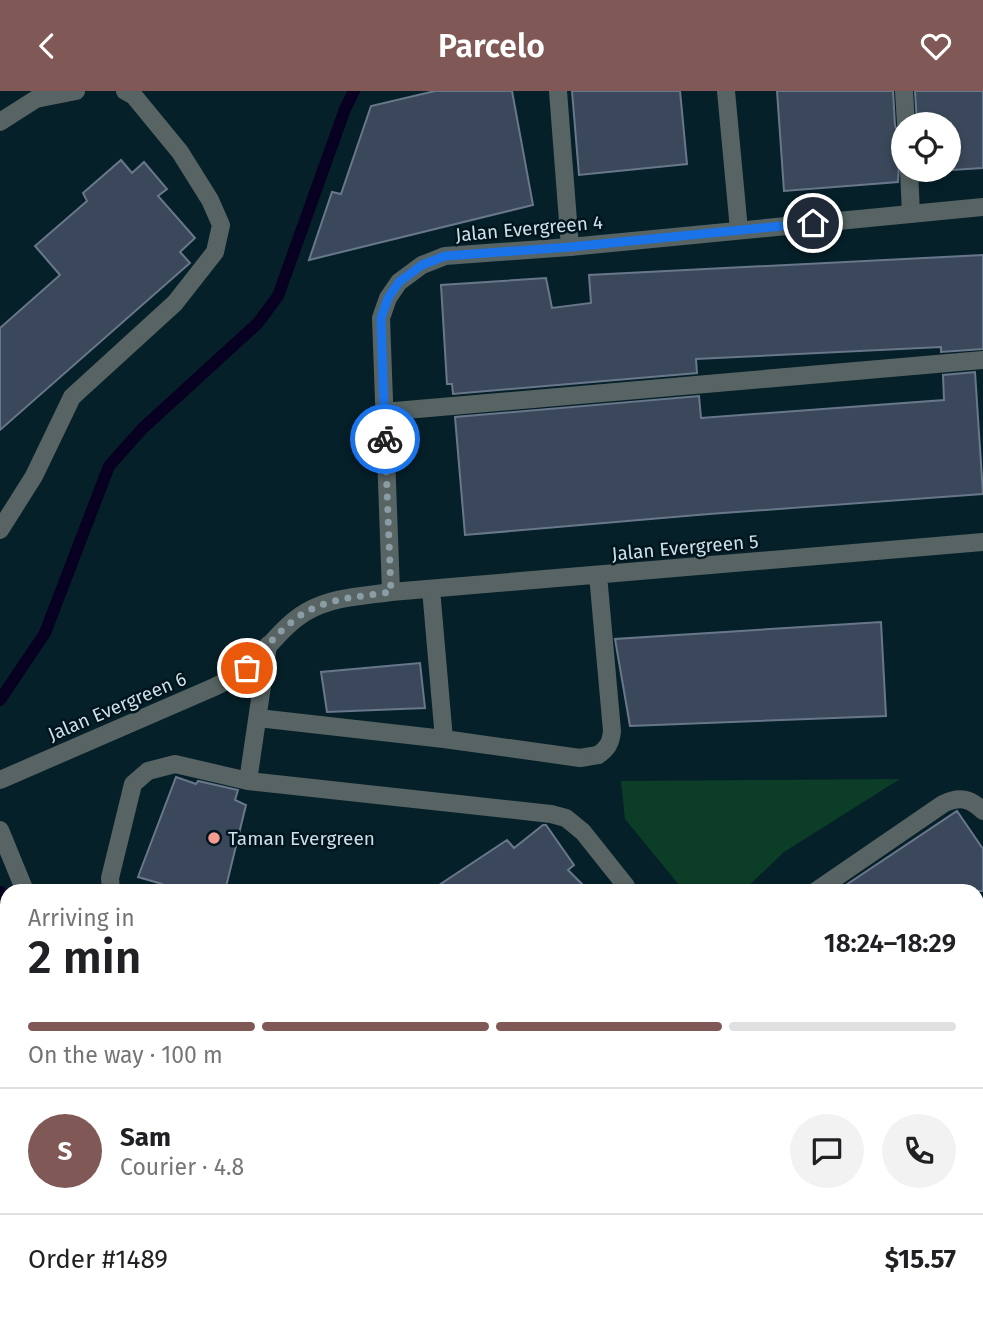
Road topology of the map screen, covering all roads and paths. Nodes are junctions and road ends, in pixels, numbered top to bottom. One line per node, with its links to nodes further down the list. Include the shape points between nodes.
1 (76, 91): 7 (street, via 36,100)
2 (125, 91): 15 (street, via 180,152 211,200 221,225 215,252 175,303 72,397 34,477)
3 (558, 91): 12 (street)
4 (726, 91): 11 (street)
5 (904, 91): 6 (street)
6 (905, 112)
7 (0, 122)
8 (910, 182): 10 (street)
9 (983, 207): 10 (street, Jalan Evergreen 4)
10 (911, 214): 11 (street, Jalan Evergreen 4)
11 (739, 230): 12 (street, Jalan Evergreen 4)
12 (570, 247): 14 (street, Jalan Evergreen 4, via 445,256 399,282 381,318)
13 (983, 361): 14 (street)
14 (383, 412): 19 (street, Jalan Evergreen 4)
15 (0, 530)
16 (983, 542): 17 (street, Jalan Evergreen 5)
17 (598, 575): 18 (street, Jalan Evergreen 5); 22 (street, via 612,731 606,750 580,758)
18 (431, 589): 19 (street, Jalan Evergreen 5); 22 (street)
19 (391, 592): 20 (street, Jalan Evergreen 6, via 336,600 309,610)
20 (268, 645): 21 (street); 23 (street, Jalan Evergreen 6, via 247,668 212,688)
21 (258, 718): 22 (street); 24 (street)
22 (444, 739)
23 (0, 780)
24 (248, 781): 28 (street, via 175,764 148,771 132,784); 29 (street, via 566,818)
25 (983, 811): 30 (street, via 975,803 953,799)
26 (0, 829): 27 (street)
27 (22, 884)
28 (110, 884)
29 (624, 884)
30 (826, 884)

